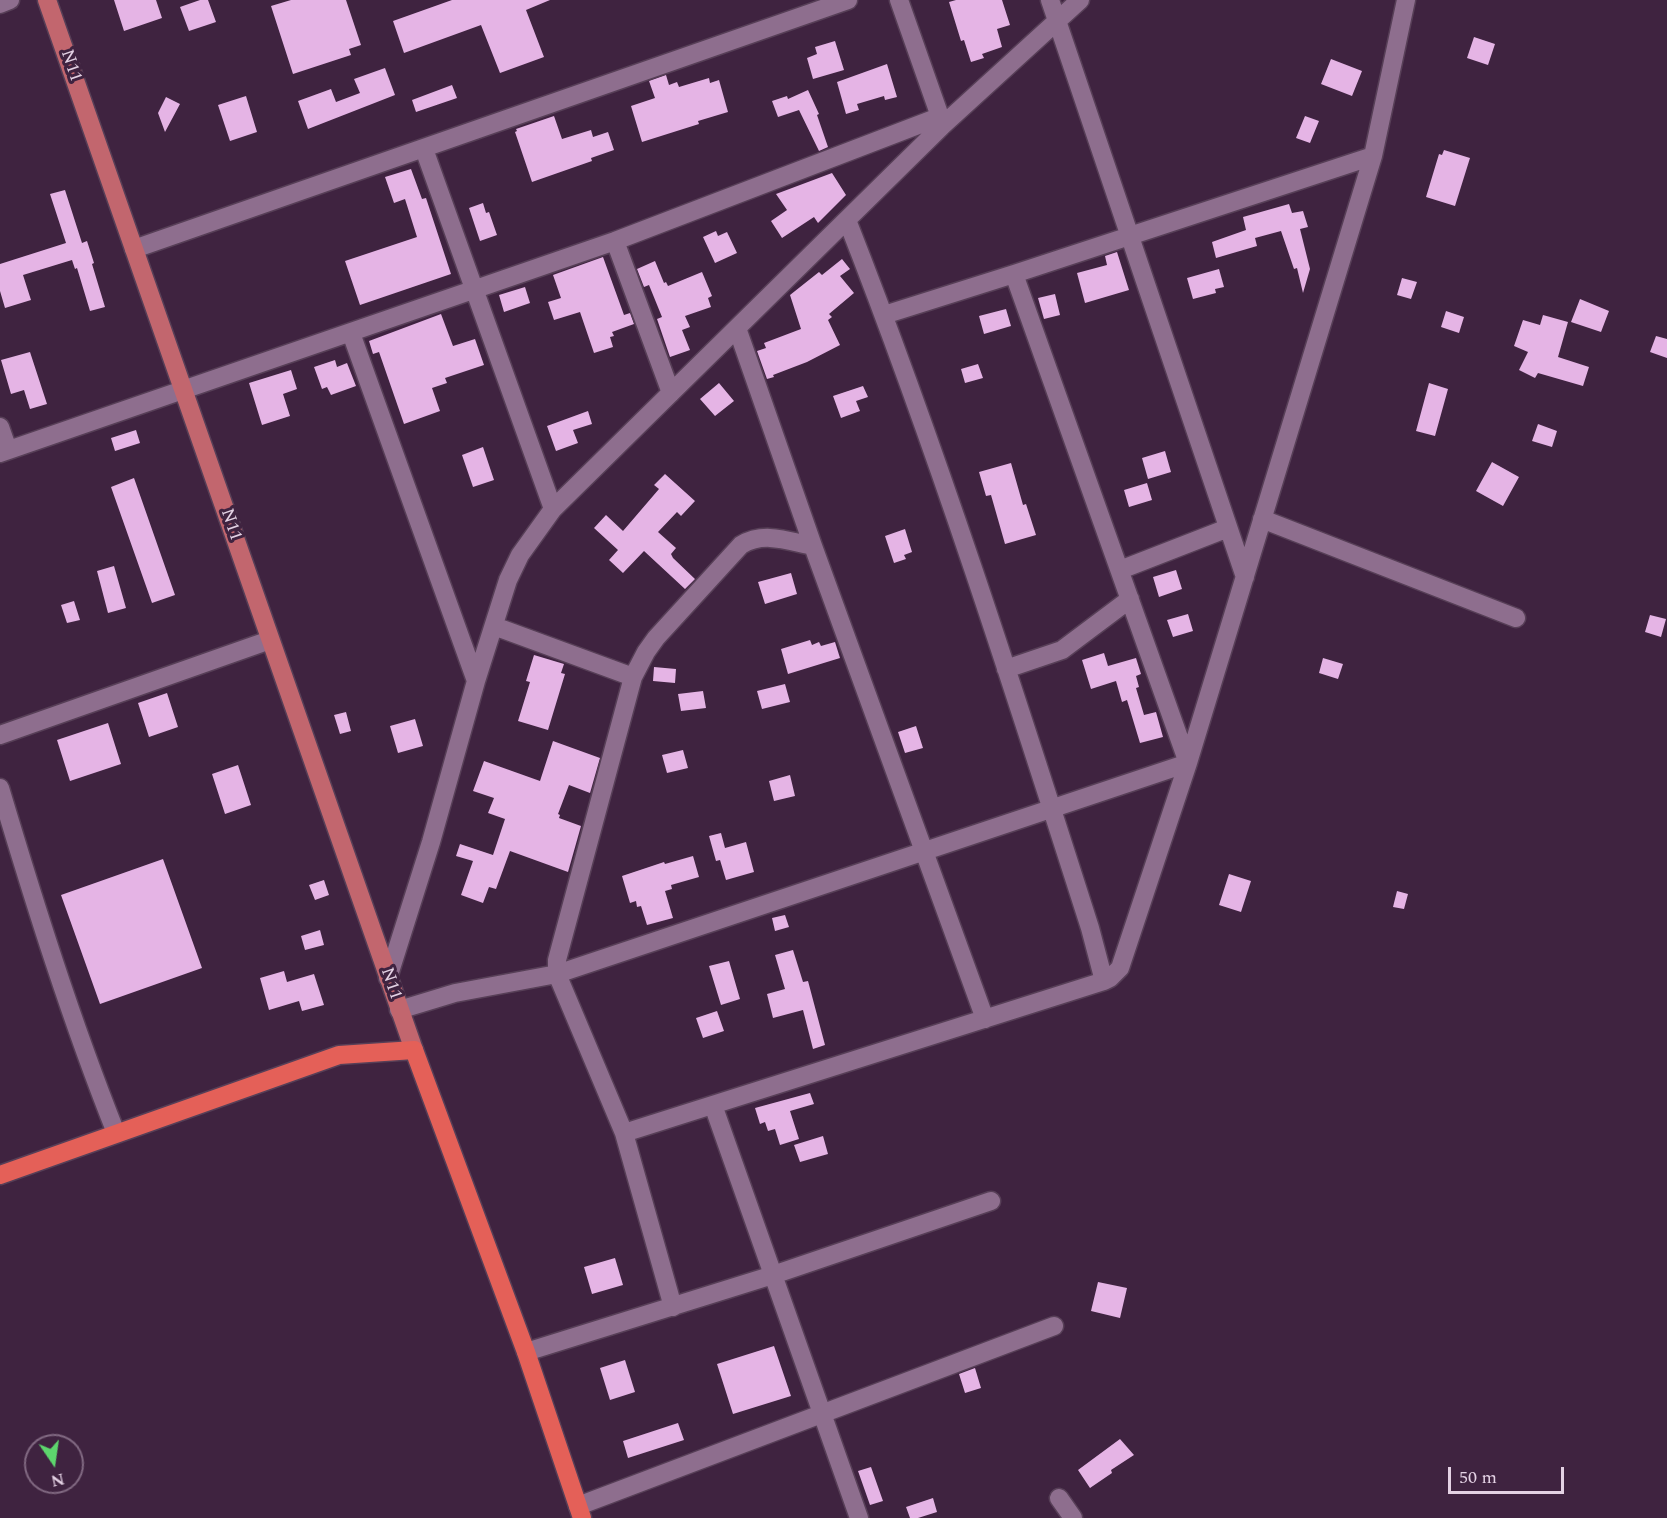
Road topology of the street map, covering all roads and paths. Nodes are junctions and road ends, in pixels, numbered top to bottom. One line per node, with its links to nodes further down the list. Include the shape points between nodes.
1 (10, 0): 8 (street)
2 (47, 0): 16 (main road, N11)
3 (848, 0): 11 (street)
4 (899, 0): 10 (street)
5 (1050, 0): 9 (street)
6 (1080, 0): 9 (street)
7 (1406, 0): 12 (street)
8 (0, 4)
9 (1058, 22): 10 (street); 14 (street)
10 (941, 121): 13 (street); 15 (street)
11 (423, 149): 16 (street); 18 (street)
12 (1373, 156): 14 (street); 27 (street)
13 (847, 220): 19 (street); 20 (street)
14 (1130, 236): 17 (street); 28 (street)
15 (615, 241): 18 (street); 23 (street)
16 (134, 249): 22 (main road, N11)
17 (1014, 274): 19 (street); 30 (street)
18 (475, 291): 21 (street); 26 (street)
19 (884, 315): 36 (street)
20 (737, 328): 23 (street); 29 (street)
21 (351, 333): 22 (street); 38 (street)
22 (184, 389): 25 (street); 35 (main road, N11)
23 (671, 393): 26 (street)
24 (0, 427): 25 (street)
25 (4, 451)
26 (553, 509): 34 (street, via 520,555)
27 (1262, 519): 31 (street); 33 (street)
28 (1228, 528): 30 (street); 31 (street)
29 (813, 546): 37 (street, via 764,537 741,545 656,638); 43 (street)
30 (1120, 570): 32 (street)
31 (1245, 577): 40 (street)
32 (1130, 599): 36 (street, via 1062,650); 40 (street)
33 (1516, 618)
34 (494, 626): 37 (street); 38 (street)
35 (270, 640): 39 (street); 45 (main road, N11)
36 (1006, 669): 42 (street)
37 (633, 676): 44 (street, via 564,927)
38 (476, 681): 45 (street)
39 (0, 735)
40 (1188, 763): 42 (street); 46 (street, via 1120,968)
41 (0, 788): 51 (street, via 44,937)
42 (1052, 809): 43 (street); 46 (street)
43 (925, 852): 44 (street); 48 (street)
44 (556, 974): 47 (street, via 455,993); 52 (street)
45 (388, 978): 47 (main road, N11)
46 (1104, 981): 48 (street)
47 (399, 1010): 49 (main road, N11)
48 (985, 1019): 50 (street)
49 (414, 1050): 51 (highway, via 339,1055); 58 (highway)
50 (713, 1105): 52 (street); 55 (street)
51 (116, 1133): 53 (highway)
52 (624, 1133): 56 (street)
53 (0, 1175)
54 (991, 1201): 55 (street)
55 (772, 1275): 56 (street); 59 (street)
56 (674, 1307): 58 (street)
57 (1054, 1326): 59 (street)
58 (526, 1353): 61 (highway)
59 (822, 1414): 61 (street); 62 (street)
60 (1059, 1498): 63 (street)
61 (580, 1512)
62 (859, 1518)
63 (1073, 1518)

